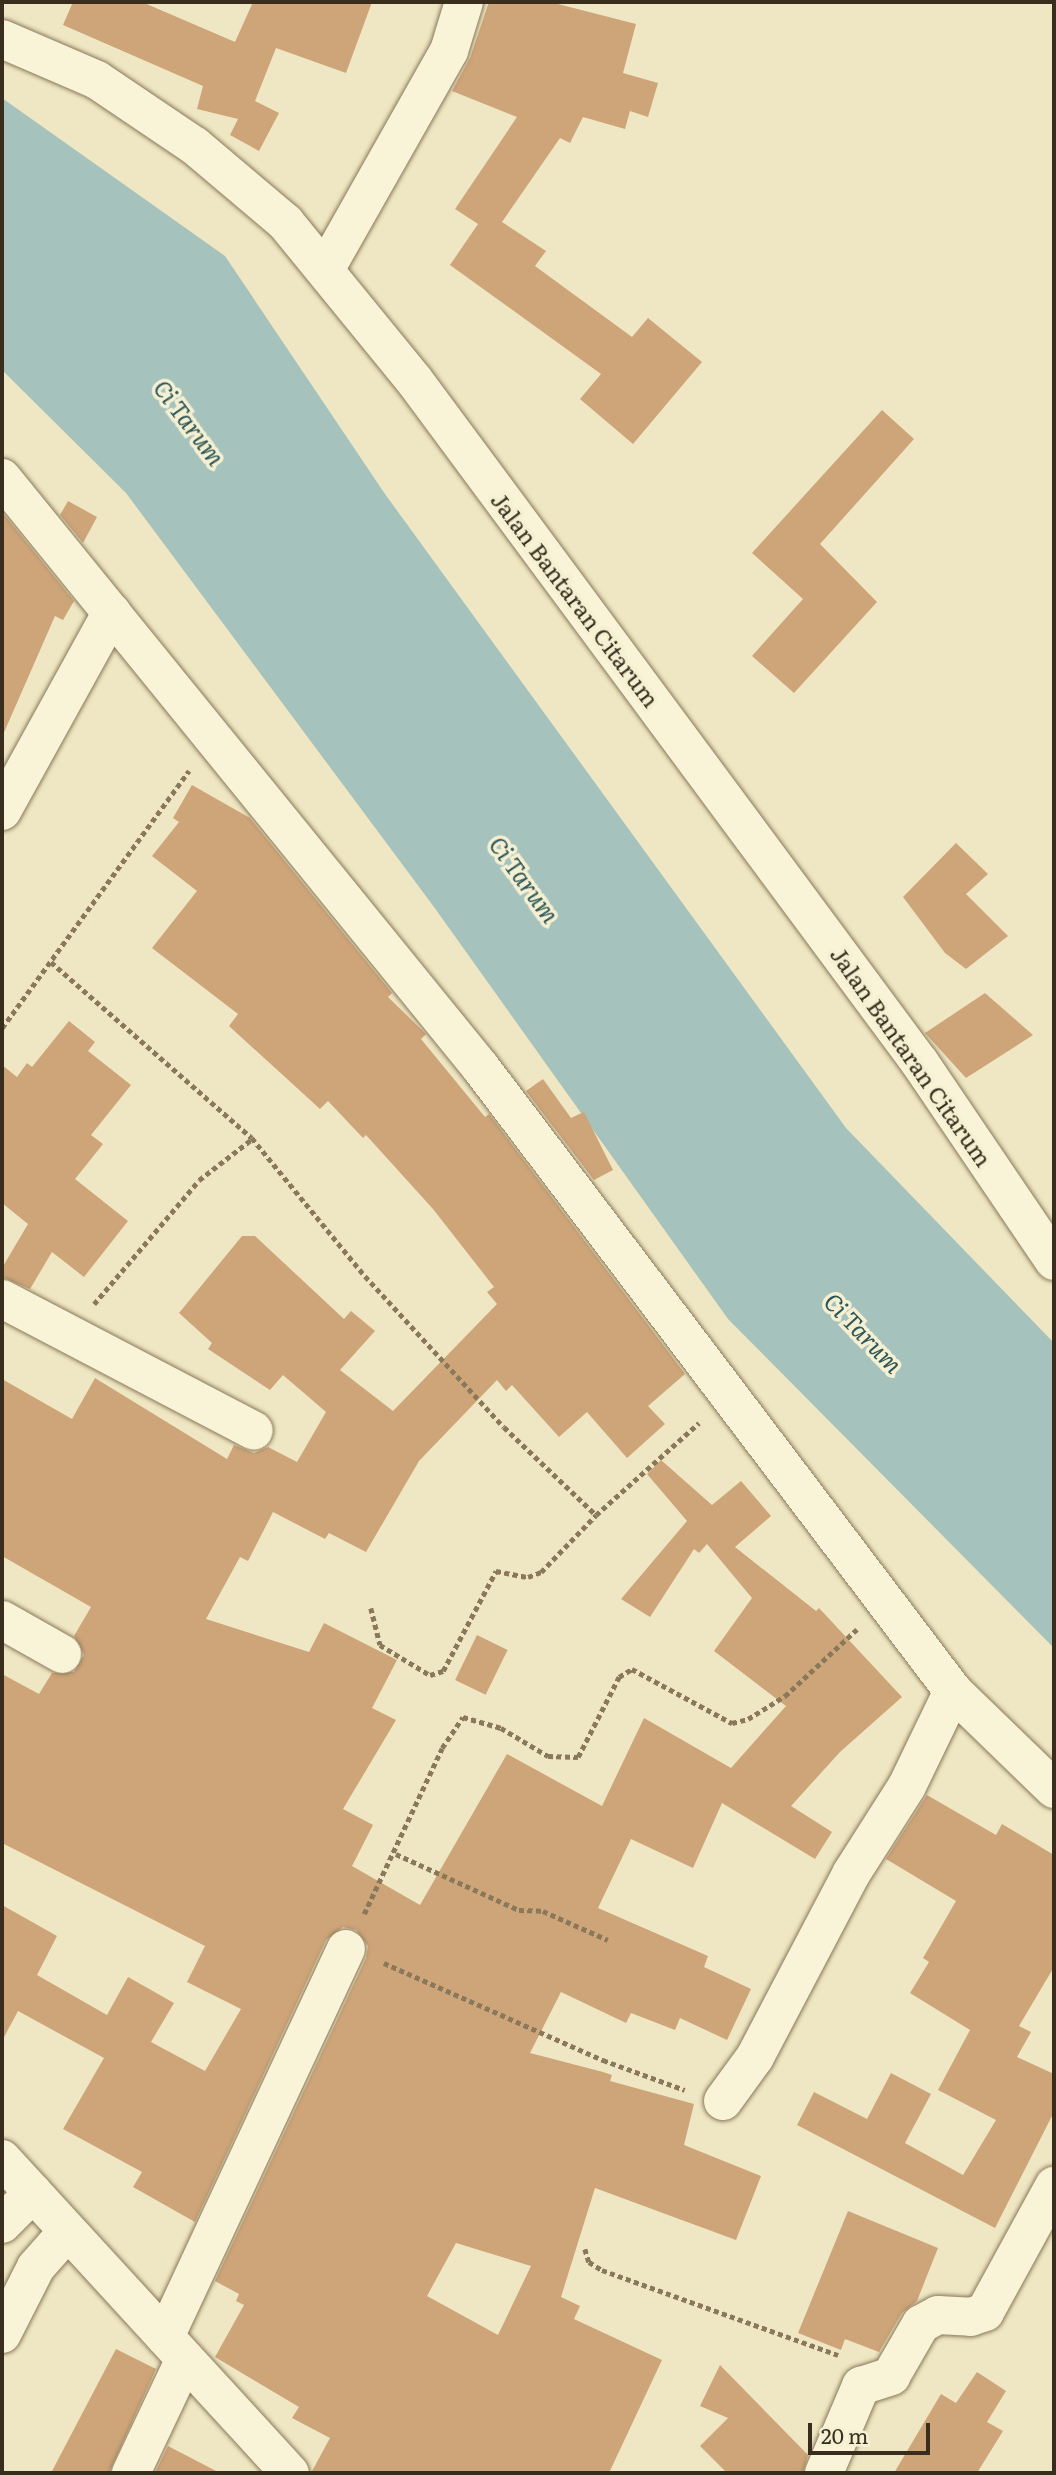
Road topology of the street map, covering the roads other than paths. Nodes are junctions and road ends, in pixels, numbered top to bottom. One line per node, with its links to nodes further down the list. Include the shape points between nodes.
1 (464, 2): 3 (street, via 449,51)
2 (2, 39): 3 (street, Jalan Bantaran Citarum, via 97,80 195,146 285,222)
3 (325, 271): 7 (street, Jalan Bantaran Citarum, via 414,380 920,1063)
4 (2, 478): 5 (street)
5 (113, 612): 6 (street); 12 (street, via 481,1068)
6 (2, 811)
7 (1054, 1261)
8 (2, 1299): 9 (street)
9 (254, 1431)
10 (2, 1620): 11 (street)
11 (62, 1654)
12 (953, 1691): 13 (street); 15 (street, via 907,1786 851,1874 755,2057)
13 (1054, 1790)
14 (346, 1949): 22 (street)
15 (723, 2101)
16 (2, 2159): 18 (street)
17 (1054, 2186): 25 (street, via 985,2312 971,2318 938,2315 921,2323 891,2376 861,2386)
18 (33, 2193): 19 (street); 20 (street)
19 (2, 2224)
20 (67, 2232): 21 (street, via 36,2267); 22 (street)
21 (2, 2334)
22 (175, 2348): 23 (street); 24 (street)
23 (131, 2473)
24 (290, 2473)
25 (824, 2473)

